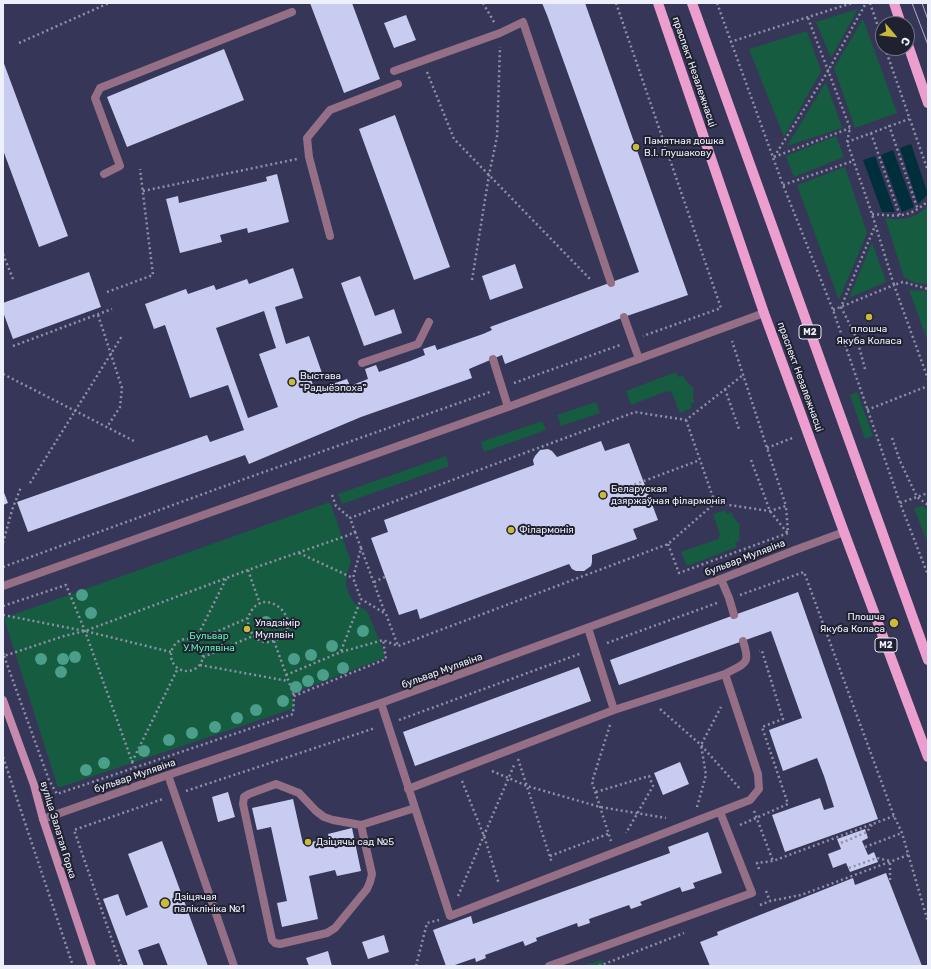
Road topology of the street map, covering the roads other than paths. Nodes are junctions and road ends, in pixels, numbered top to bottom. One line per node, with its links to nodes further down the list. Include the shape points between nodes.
1 (658, 3): 13 (main road, праспект Незалежнасці / М2)
2 (692, 3): 26 (main road, праспект Незалежнасці / М2)
3 (894, 3): 5 (main road)
4 (292, 12): 10 (street, via 100,88 95,98 120,166)
5 (898, 16)
6 (912, 56): 9 (main road)
7 (394, 71): 12 (street, via 500,33 523,22)
8 (398, 84): 11 (street, via 330,110 307,138 309,157)
9 (928, 103)
10 (104, 174)
11 (330, 236)
12 (611, 283)
13 (764, 313): 17 (street); 20 (main road, праспект Незалежнасці / М2)
14 (624, 317): 17 (street)
15 (429, 322): 18 (street, via 418,344)
16 (493, 358): 19 (street)
17 (639, 359): 19 (street)
18 (362, 363)
19 (508, 407): 22 (street)
20 (844, 532): 21 (street, бульвар Мулявіна); 31 (main road, праспект Незалежнасці / М2)
21 (721, 579): 23 (street, via 730,598); 24 (street, бульвар Мулявіна)
22 (3, 586)
23 (734, 615)
24 (588, 628): 29 (street, бульвар Мулявіна); 30 (street)
25 (743, 641): 27 (street, via 747,659 744,664)
26 (928, 660)
27 (725, 674): 30 (street); 35 (street, via 758,774 759,789 750,800)
28 (3, 700): 36 (street, вуліца Залатая Горка, via 34,785)
29 (381, 703): 32 (street, бульвар Мулявіна); 33 (street)
30 (614, 710): 33 (street)
31 (928, 757)
32 (168, 775): 36 (street, бульвар Мулявіна); 39 (street)
33 (408, 789): 34 (street)
34 (415, 808): 35 (street, via 450,916); 37 (street)
35 (720, 812): 40 (street, via 752,893)
36 (43, 819): 38 (street, вуліца Залатая Горка)
37 (361, 825): 37 (street, via 324,817 299,793 276,784 244,797 243,804 272,940 275,943 327,933 335,928 367,889 372,874)
38 (92, 966)
39 (234, 966)
40 (549, 966)

